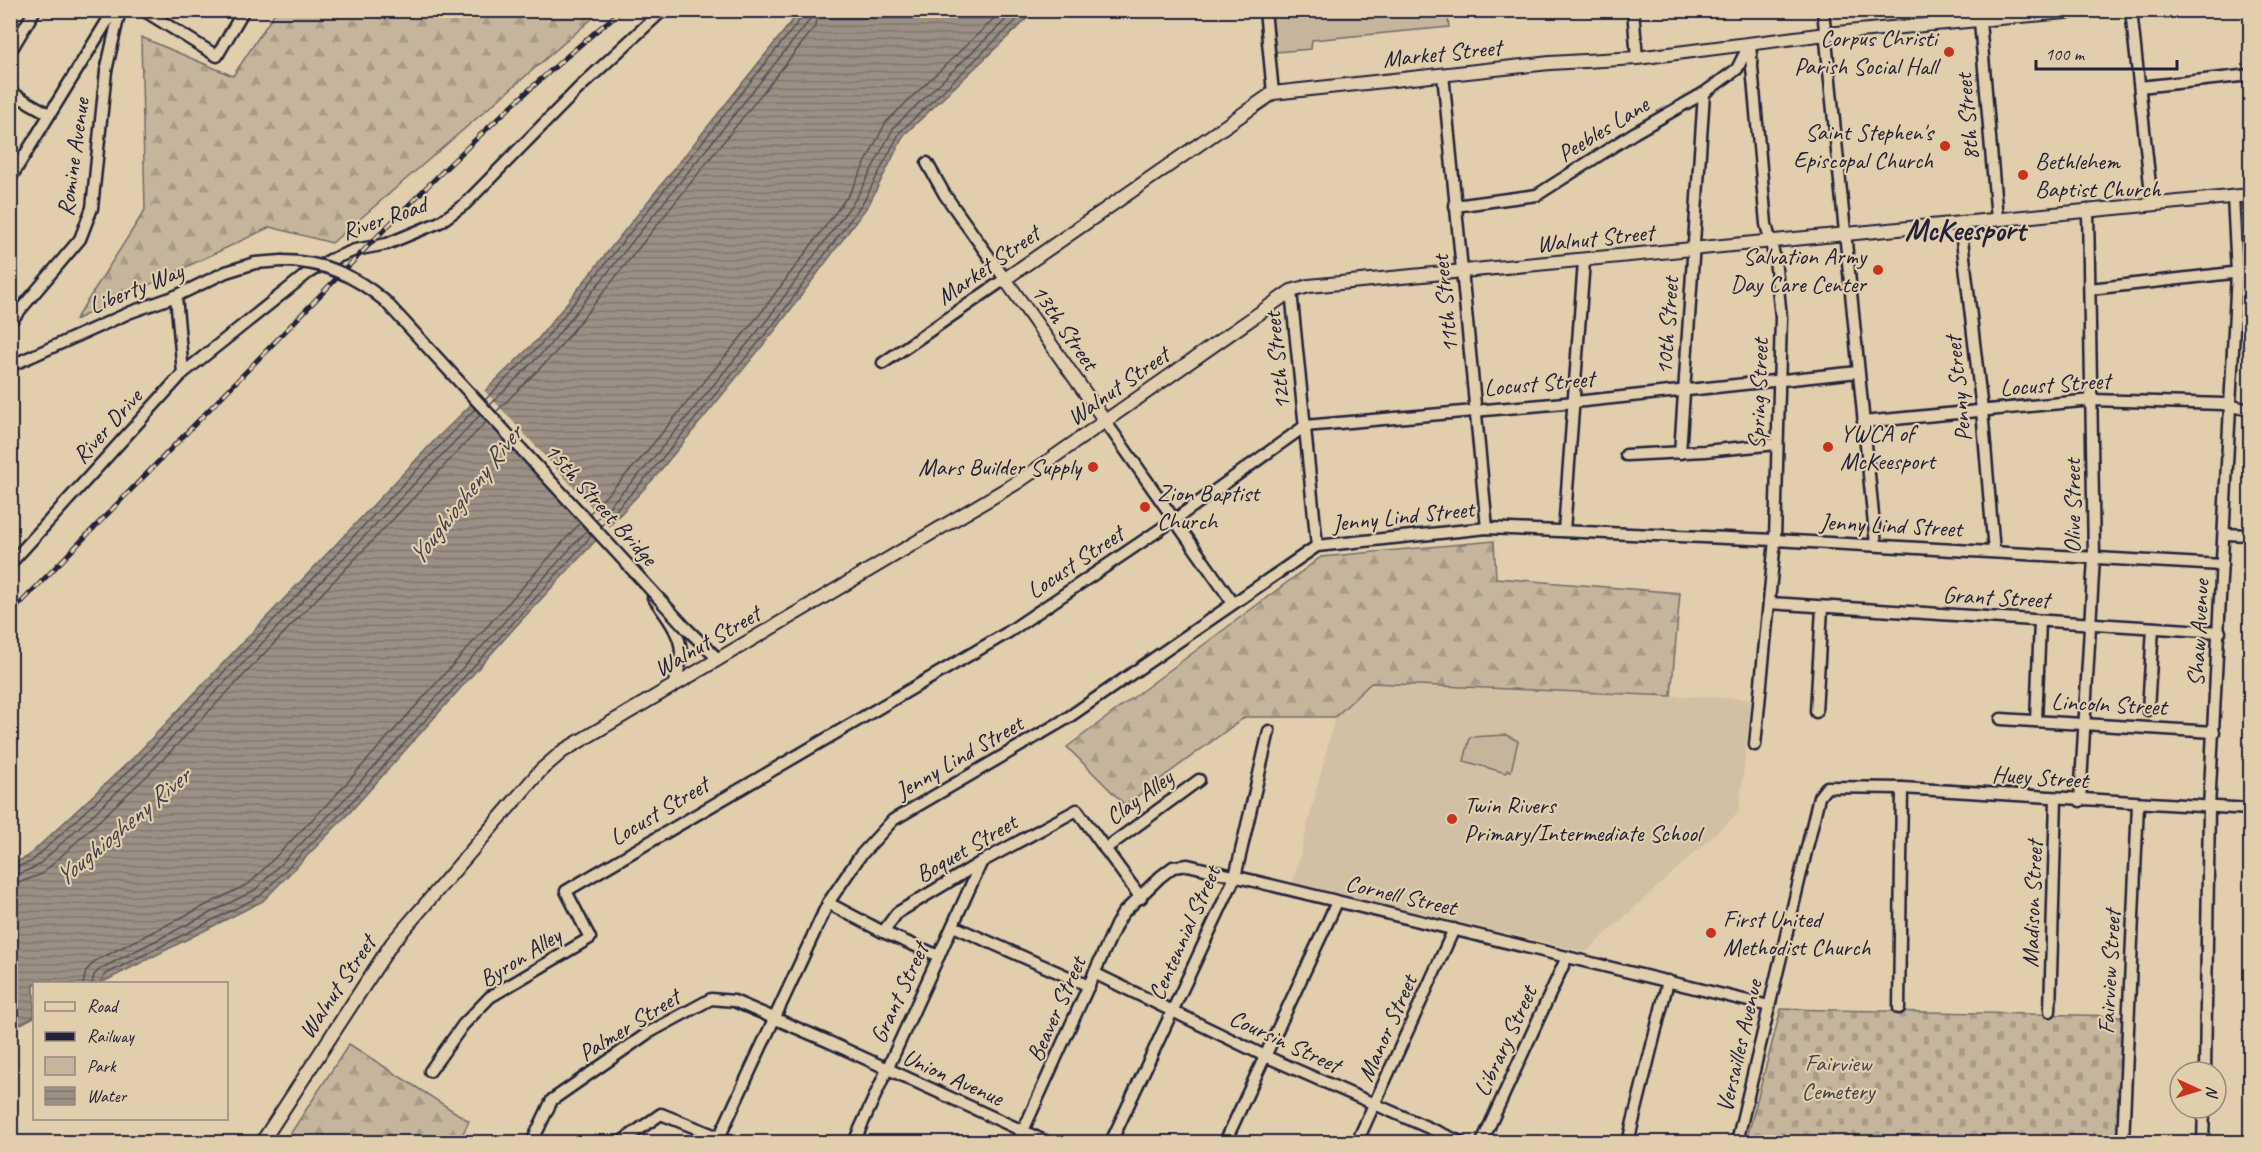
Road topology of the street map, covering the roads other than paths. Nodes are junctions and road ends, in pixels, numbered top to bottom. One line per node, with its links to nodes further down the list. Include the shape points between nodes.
1 (35, 10): 15 (street)
2 (114, 10): 23 (street, Romine Avenue)
3 (120, 10): 45 (street, Romine Avenue, via 106,71 87,224 80,240)
4 (143, 10): 5 (street, via 217,56)
5 (244, 10)
6 (663, 10): 49 (street, River Road, via 579,88 465,204 440,222 387,244 355,250 316,268)
7 (1265, 10): 21 (street)
8 (1633, 10): 16 (street)
9 (1823, 10): 13 (street)
10 (2087, 10): 12 (main road, Market Street)
11 (2131, 10): 19 (street)
12 (1979, 16): 13 (main road, Market Street); 31 (street, 8th Street)
13 (1827, 34): 14 (main road, Market Street); 33 (street)
14 (1749, 45): 16 (main road, Market Street); 22 (street, Peebles Lane, via 1737,69); 34 (street, Spring Street)
15 (10, 52)
16 (1637, 58): 17 (main road, Market Street)
17 (1443, 74): 21 (main road, Market Street); 29 (street, 11th Street)
18 (2250, 75): 19 (street)
19 (2140, 87): 28 (street)
20 (10, 92): 23 (street)
21 (1273, 93): 41 (main road, Market Street)
22 (1704, 93): 29 (street, Peebles Lane, via 1537,195); 35 (street, 10th Street)
23 (49, 114): 25 (street, Romine Avenue)
24 (927, 163): 41 (street, 13th Street)
25 (10, 179)
26 (2250, 195): 27 (main road, Walnut Street)
27 (2233, 196): 28 (main road, Walnut Street); 40 (street, Shaw Avenue)
28 (2152, 203): 30 (main road, Walnut Street)
29 (1455, 206): 38 (street, 11th Street)
30 (2088, 210): 31 (main road, Walnut Street); 42 (street, Olive Street)
31 (1997, 219): 32 (main road, Walnut Street)
32 (1960, 223): 33 (main road, Walnut Street); 56 (street, Penny Street)
33 (1845, 234): 34 (main road, Walnut Street); 48 (street)
34 (1771, 242): 35 (main road, Walnut Street); 50 (street, Spring Street, via 1781,317)
35 (1694, 249): 37 (main road, Walnut Street); 51 (street, 10th Street)
36 (282, 261): 44 (street, Liberty Way, via 255,263 226,272); 82 (street, 15th Street Bridge, bridge, via 322,265 347,274 386,301 640,577)
37 (1584, 261): 38 (main road, Walnut Street); 53 (street)
38 (1463, 272): 43 (main road, Walnut Street); 55 (street, 11th Street)
39 (2250, 272): 40 (street)
40 (2238, 273): 42 (street); 54 (street, Shaw Avenue)
41 (1005, 279): 47 (street, Market Street); 58 (main road, 13th Street)
42 (2090, 289): 52 (street, Olive Street)
43 (1291, 291): 58 (main road, Walnut Street); 60 (street, 12th Street)
44 (176, 296): 46 (street, Liberty Way); 49 (street)
45 (10, 322)
46 (14, 363)
47 (883, 363)
48 (1858, 372): 50 (street, Locust Street); 59 (street)
49 (183, 373): 74 (street, River Drive)
50 (1779, 380): 51 (street, Locust Street); 61 (street, Spring Street)
51 (1684, 389): 53 (street, Locust Street); 62 (street, 10th Street)
52 (2092, 400): 54 (street, Locust Street); 56 (street, Locust Street); 73 (street, Olive Street)
53 (1575, 402): 55 (street, Locust Street); 66 (street)
54 (2231, 406): 57 (street, Locust Street); 67 (street, Shaw Avenue)
55 (1476, 410): 60 (street, Locust Street); 65 (street, 11th Street)
56 (1982, 410): 59 (street, Locust Street); 72 (street, Penny Street)
57 (2250, 410)
58 (1105, 421): 64 (street, 13th Street); 84 (main road, Walnut Street, via 952,523)
59 (1863, 422): 70 (street)
60 (1305, 426): 64 (street, Locust Street); 71 (street, 12th Street)
61 (1777, 444): 62 (street); 69 (street, Spring Street)
62 (1680, 453): 63 (street)
63 (1626, 454)
64 (1174, 520): 76 (street, 13th Street); 111 (street, Locust Street, via 1007,633 566,891)
65 (1487, 528): 66 (street, Jenny Lind Street); 71 (street, Jenny Lind Street)
66 (1564, 531): 69 (street, Jenny Lind Street)
67 (2224, 534): 68 (street); 75 (street, Shaw Avenue)
68 (2250, 535)
69 (1774, 540): 70 (street, Jenny Lind Street); 77 (street, Spring Street)
70 (1876, 545): 72 (street, Jenny Lind Street)
71 (1317, 546): 76 (street, Jenny Lind Street)
72 (1994, 552): 73 (street, Jenny Lind Street)
73 (2094, 557): 75 (street, Jenny Lind Street); 80 (street, Olive Street)
74 (10, 564)
75 (2222, 565): 83 (street, Shaw Avenue)
76 (1233, 603): 107 (street, Jenny Lind Street, via 1066,719 893,820 860,856)
77 (1769, 603): 78 (street, Grant Street); 93 (street, Spring Street)
78 (1822, 608): 79 (street, Grant Street); 87 (street)
79 (2040, 621): 80 (street, Grant Street); 89 (street)
80 (2090, 624): 81 (street, Grant Street); 90 (street, Olive Street)
81 (2153, 628): 83 (street, Grant Street); 86 (street)
82 (683, 632): 84 (street, 15th Street Bridge); 85 (street, via 681,664)
83 (2220, 632): 92 (street, Shaw Avenue)
84 (717, 659): 85 (main road, Walnut Street)
85 (673, 685): 130 (main road, Walnut Street, via 578,741 541,770 392,943)
86 (2148, 710)
87 (1816, 712)
88 (2001, 719): 89 (street, Lincoln Street)
89 (2036, 721): 90 (street, Lincoln Street)
90 (2085, 724): 92 (street, Lincoln Street); 98 (street, Olive Street)
91 (1269, 731): 104 (street, Centennial Street)
92 (2214, 732): 100 (street, Shaw Avenue)
93 (1755, 745)
94 (1199, 780): 102 (street, Clay Alley)
95 (1827, 787): 96 (street, Huey Street); 117 (street, Versailles Avenue, via 1820,798)
96 (1902, 788): 97 (street, Huey Street); 118 (street)
97 (2056, 799): 98 (street, Huey Street); 119 (street, Madison Street)
98 (2080, 801): 99 (street, Huey Street)
99 (2138, 804): 100 (street, Huey Street); 143 (street, Fairview Street)
100 (2209, 808): 101 (street, Huey Street); 123 (street, Shaw Avenue)
101 (2250, 809)
102 (1105, 849): 103 (street, Boquet Street, via 1077,810); 105 (street)
103 (983, 861): 108 (street, Grant Street); 110 (street, Boquet Street, via 897,913)
104 (1235, 877): 105 (street, Cornell Street, via 1188,865 1173,867); 106 (street, Cornell Street); 120 (street, Centennial Street)
105 (1141, 898): 114 (street, Beaver Street, via 1123,914)
106 (1337, 902): 109 (street, Cornell Street); 122 (street)
107 (828, 903): 110 (street); 121 (street, Jenny Lind Street)
108 (953, 926): 112 (street, Grant Street); 116 (street)
109 (1454, 929): 113 (street, Cornell Street); 126 (street, Manor Street)
110 (883, 932): 112 (street)
111 (590, 938): 125 (street, Byron Alley, via 490,997 463,1024)
112 (939, 956): 124 (street, Grant Street)
113 (1567, 957): 115 (street, Cornell Street); 140 (street, Library Street)
114 (1094, 973): 116 (street, Beaver Street); 120 (street, Coursin Street)
115 (1668, 981): 117 (street, Cornell Street); 141 (street)
116 (1089, 986): 128 (street, Beaver Street)
117 (1769, 1006): 142 (street, Versailles Avenue)
118 (1899, 1008)
119 (2050, 1011)
120 (1172, 1012): 122 (street, Coursin Street); 136 (street, Centennial Street)
121 (776, 1019): 124 (street, Union Avenue); 129 (street, Jenny Lind Street); 131 (street, Palmer Street, via 734,1001 711,999 648,1033 552,1100)
122 (1265, 1056): 126 (street, Coursin Street); 137 (street)
123 (2205, 1060)
124 (886, 1070): 128 (street, Union Avenue); 134 (street, Grant Street)
125 (430, 1071)
126 (1376, 1106): 138 (street, Manor Street); 139 (street, Coursin Street)
127 (2204, 1120): 144 (street)
128 (1021, 1137): 135 (street, Union Avenue)
129 (718, 1140): 132 (street, via 661,1114); 133 (street)
130 (262, 1143)
131 (531, 1143)
132 (621, 1143)
133 (731, 1143)
134 (854, 1143)
135 (1047, 1143)
136 (1111, 1143)
137 (1224, 1143)
138 (1357, 1143)
139 (1461, 1143)
140 (1482, 1143)
141 (1628, 1143)
142 (1737, 1143)
143 (2123, 1143)
144 (2203, 1143)

